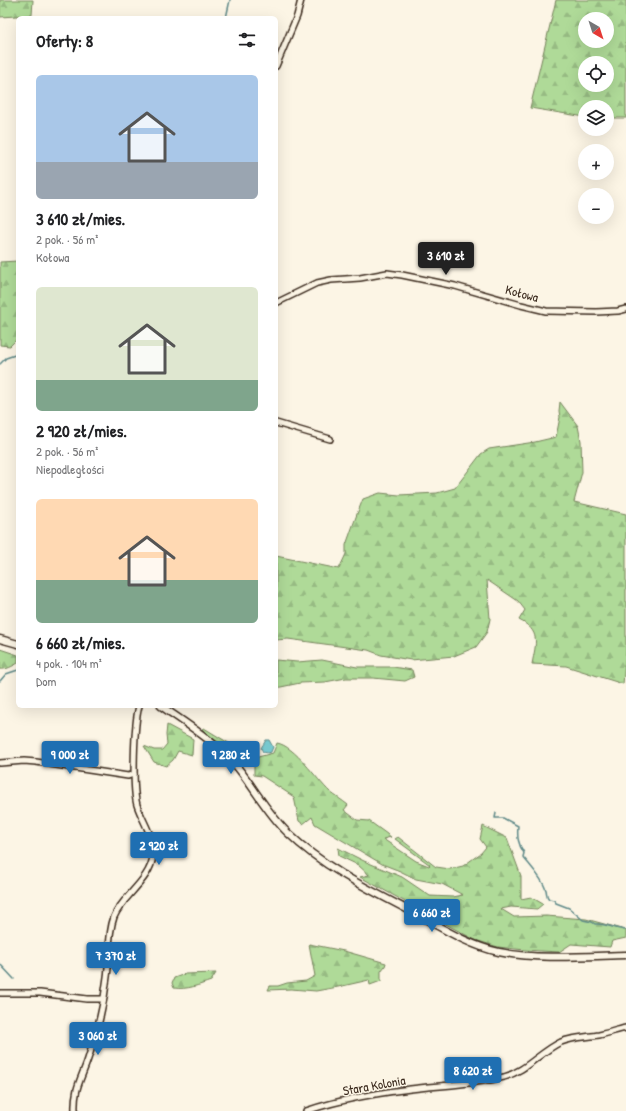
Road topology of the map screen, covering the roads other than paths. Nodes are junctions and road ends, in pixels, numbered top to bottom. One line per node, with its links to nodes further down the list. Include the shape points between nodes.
1 (301, 0): 2 (street)
2 (278, 61)
3 (278, 301): 4 (street, Kołowa, via 318,283 387,273 455,286 546,311 596,312)
4 (626, 309)
5 (278, 424): 6 (street)
6 (330, 439)
7 (0, 639): 8 (main road)
8 (16, 643)
9 (139, 708): 12 (street)
10 (164, 708): 13 (main road, via 217,746 239,770 281,826 297,842 340,872 464,940 509,954)
11 (0, 763): 12 (street, via 24,761 128,776)
12 (134, 774): 15 (street, via 137,804 150,834 153,858 146,874 122,902 114,917)
13 (626, 955)
14 (0, 993): 15 (street, via 40,993)
15 (103, 999): 17 (street, via 88,1061 76,1088)
16 (626, 1028): 18 (street, Stara Kolonia, via 563,1041 520,1070 505,1076 352,1099)
17 (75, 1111)
18 (306, 1111)

